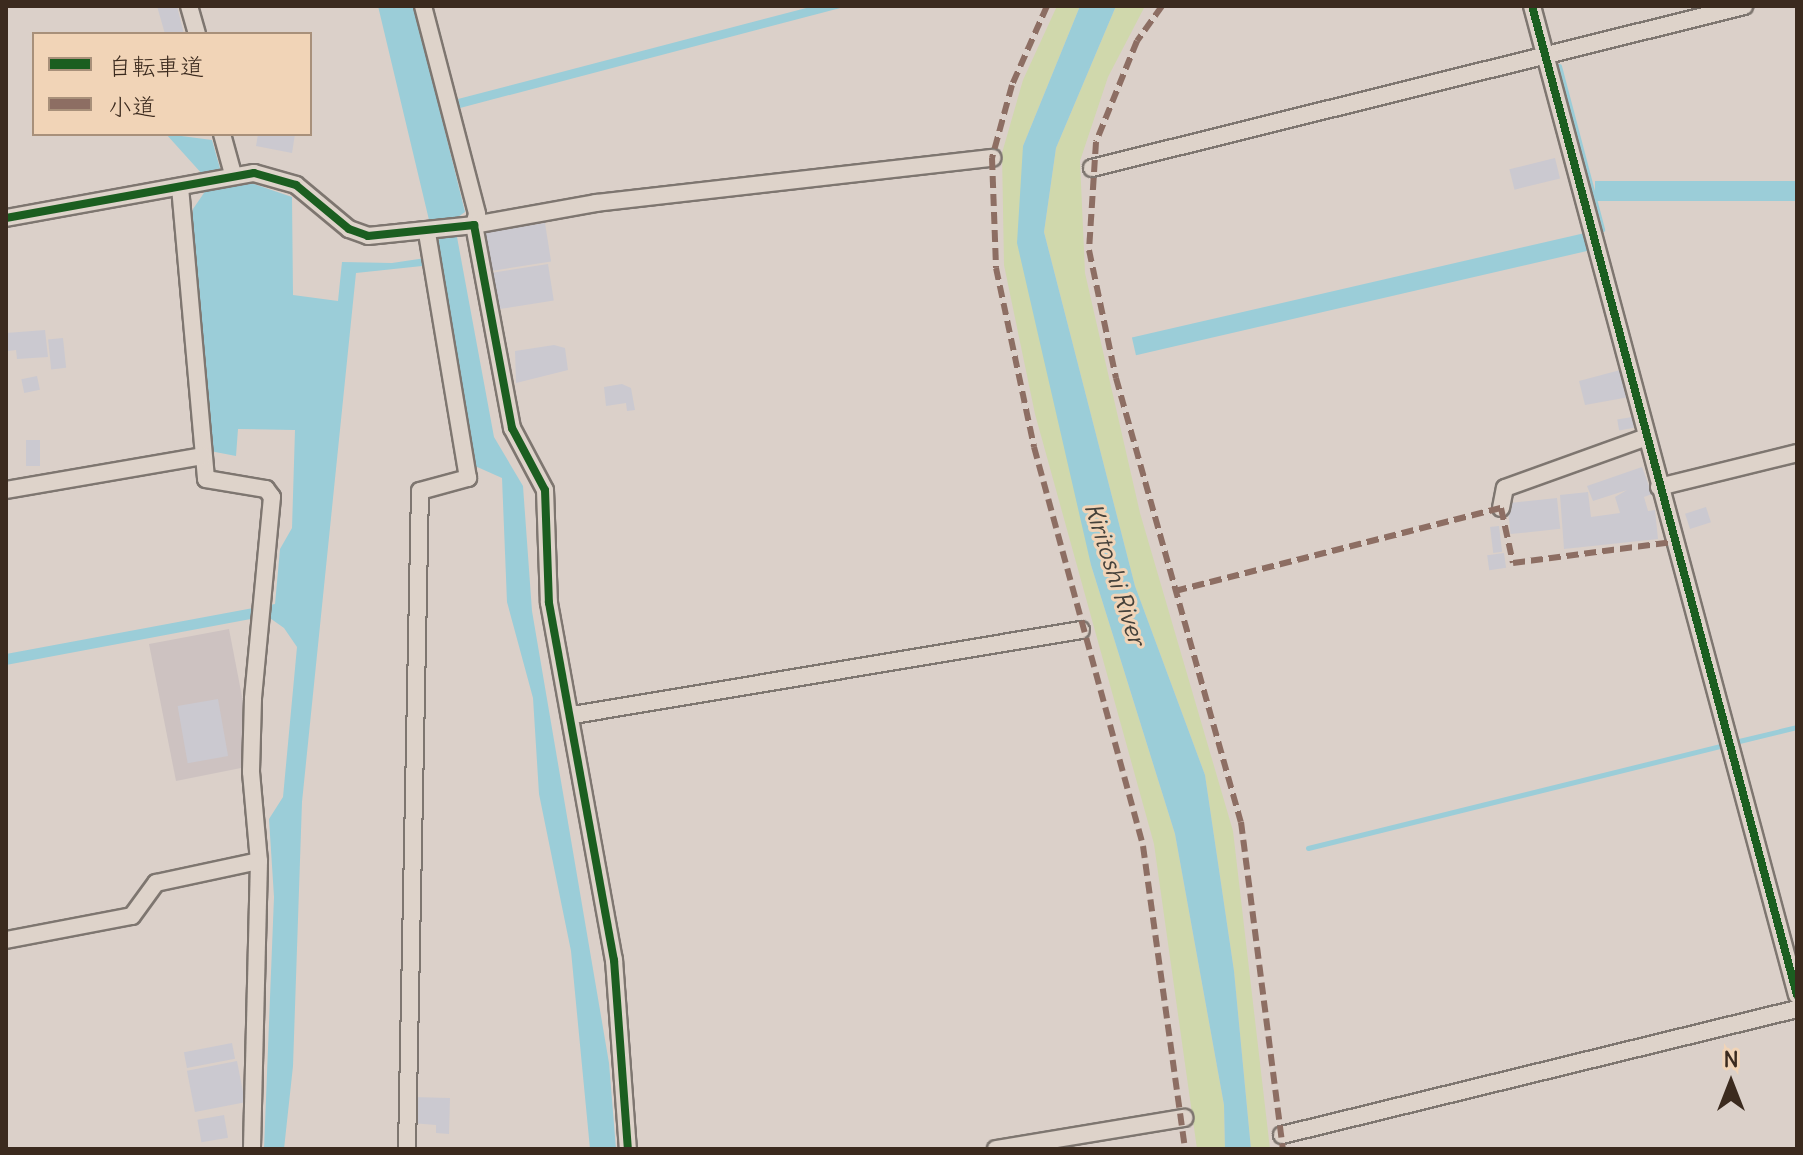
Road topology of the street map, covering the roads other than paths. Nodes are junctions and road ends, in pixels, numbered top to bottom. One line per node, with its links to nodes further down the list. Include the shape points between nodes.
1 (189, 6): 5 (street)
2 (423, 6): 13 (street, via 477,214)
3 (1532, 6): 6 (street)
4 (1744, 6): 6 (street)
5 (196, 32)
6 (1545, 57): 9 (street); 15 (street)
7 (222, 136): 10 (street)
8 (992, 158): 13 (street, via 596,203)
9 (1092, 168)
10 (228, 175): 11 (street); 14 (street, via 276,175 349,229 368,236)
11 (180, 187): 12 (street); 17 (street)
12 (6, 218)
13 (467, 226): 14 (street); 22 (street, via 512,428 545,490 549,603)
14 (433, 231): 30 (street, via 453,411 468,478 420,491)
15 (1647, 437): 18 (street); 20 (street, via 1505,488)
16 (1797, 453): 18 (street)
17 (203, 456): 19 (street); 23 (street, via 206,479 266,489 272,497 251,772)
18 (1659, 487): 25 (street)
19 (6, 490)
20 (1501, 508)
21 (1081, 630): 22 (street)
22 (573, 715): 31 (street, via 614,960)
23 (259, 861): 24 (street, via 156,883 132,916); 29 (street)
24 (6, 940)
25 (1797, 995)
26 (1797, 1009): 28 (street)
27 (1184, 1118): 32 (street)
28 (1282, 1135)
29 (252, 1149)
30 (407, 1149)
31 (628, 1149)
32 (996, 1149)

